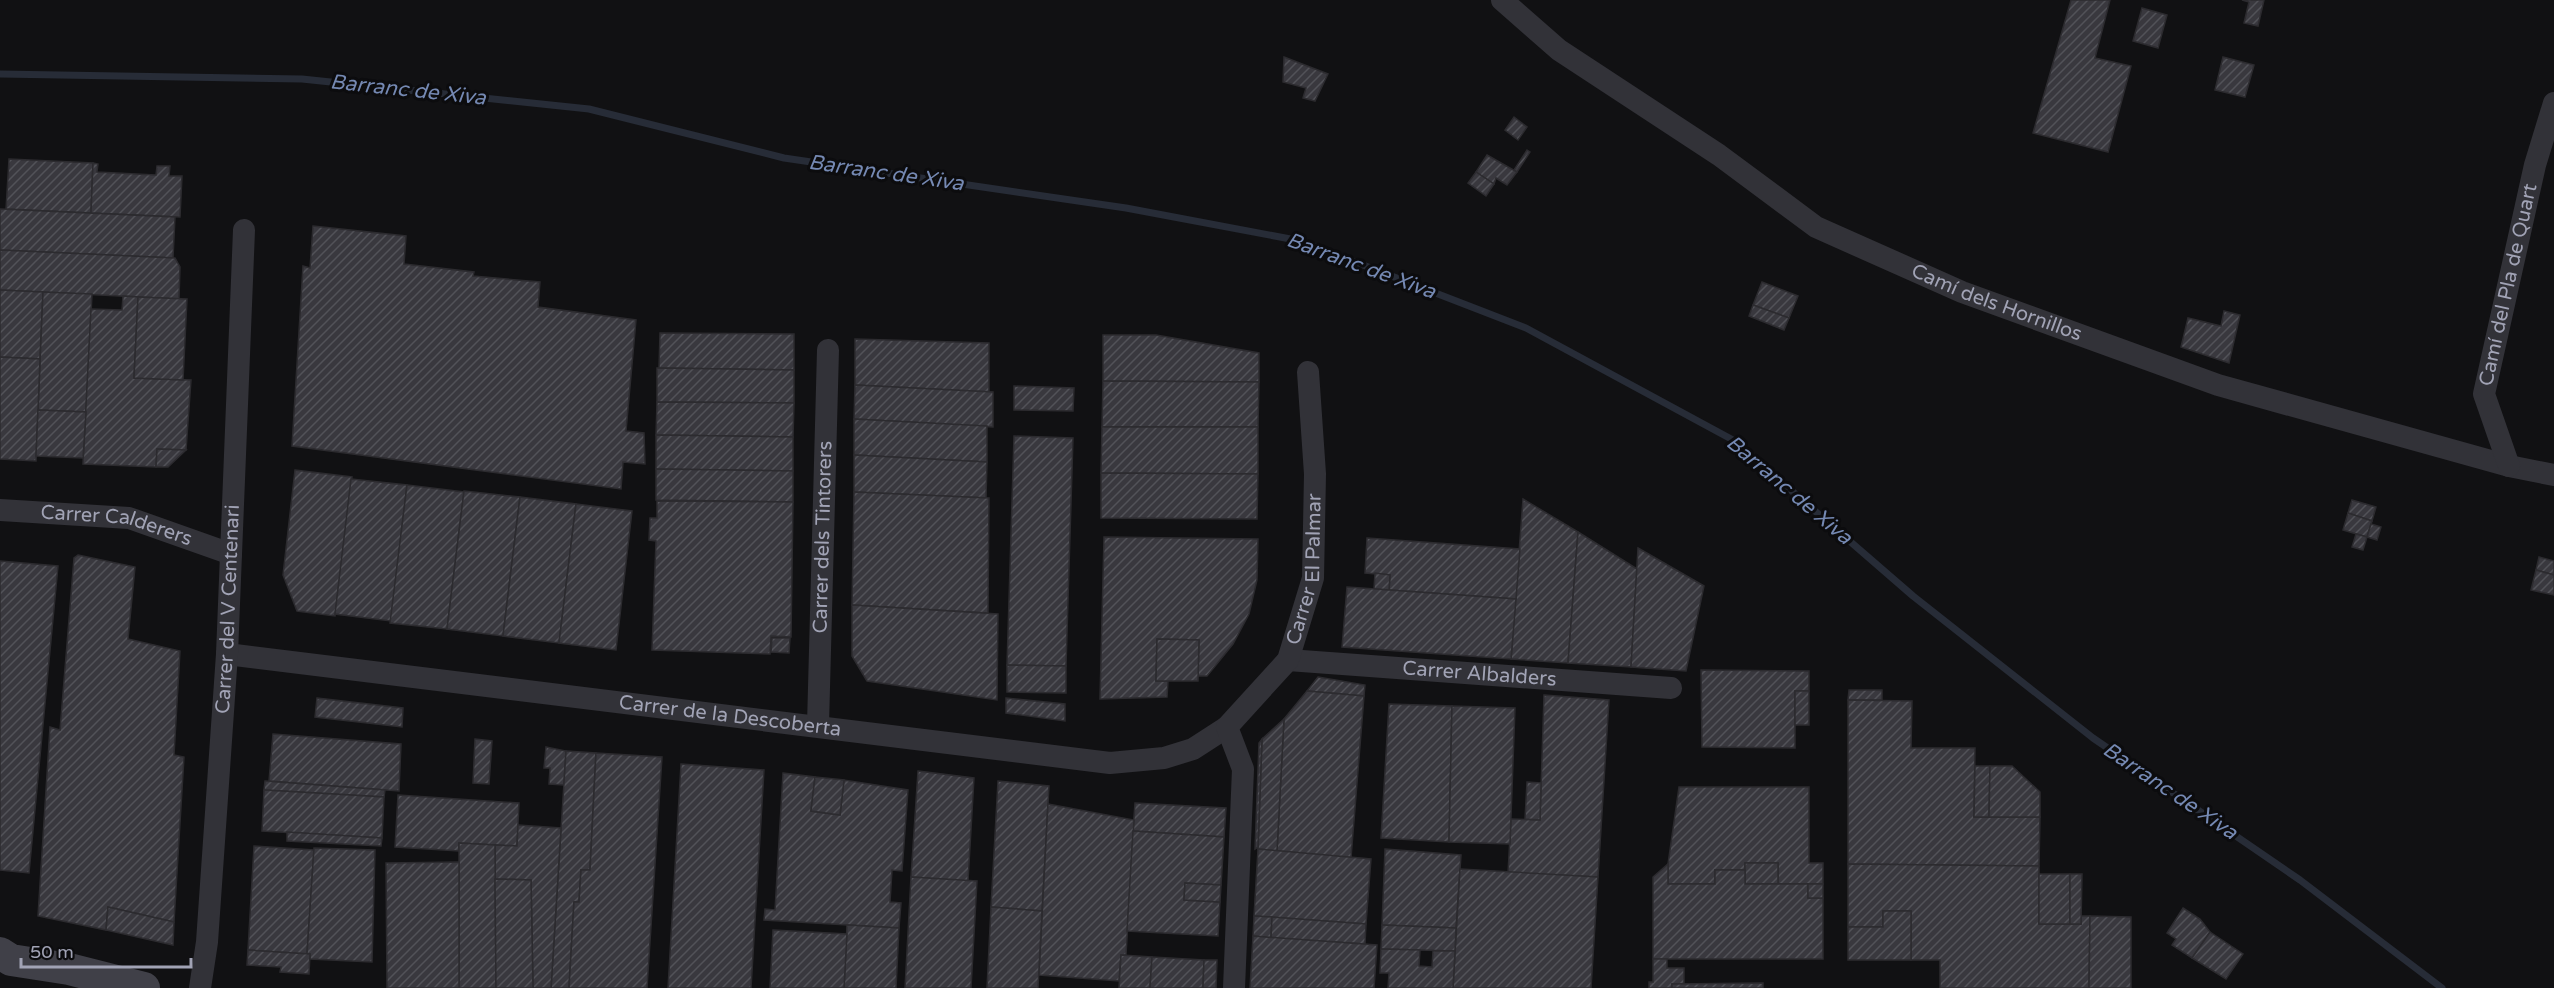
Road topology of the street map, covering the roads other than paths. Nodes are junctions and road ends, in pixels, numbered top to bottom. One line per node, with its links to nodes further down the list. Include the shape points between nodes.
1 (1502, 0): 6 (street, Camí dels Hornillos, via 1560,50 1719,155 1816,227 1962,292 2218,385)
2 (2554, 103): 6 (street, Camí del Pla de Quart, via 2535,165 2484,394)
3 (244, 230): 9 (street, Carrer del V Centenari)
4 (828, 350): 13 (street, Carrer dels Tintorers)
5 (1308, 372): 11 (street, Carrer El Palmar, via 1315,474 1313,578)
6 (2509, 466): 7 (street, Camí dels Hornillos)
7 (2554, 475)
8 (0, 510): 9 (street, Carrer Calderers, via 129,518)
9 (231, 554): 10 (street, Carrer del V Centenari)
10 (227, 654): 13 (street, Carrer de la Descoberta); 17 (street, Carrer del V Centenari, via 207,942)
11 (1288, 660): 12 (street, Carrer Albalders); 14 (street, Carrer El Palmar)
12 (1671, 688)
13 (818, 725): 14 (street, Carrer de la Descoberta, via 1110,763 1174,755 1192,749)
14 (1227, 727): 18 (street, via 1243,769)
15 (4, 959): 16 (street, via 69,969)
16 (144, 988)
17 (200, 988)
18 (1234, 988)

